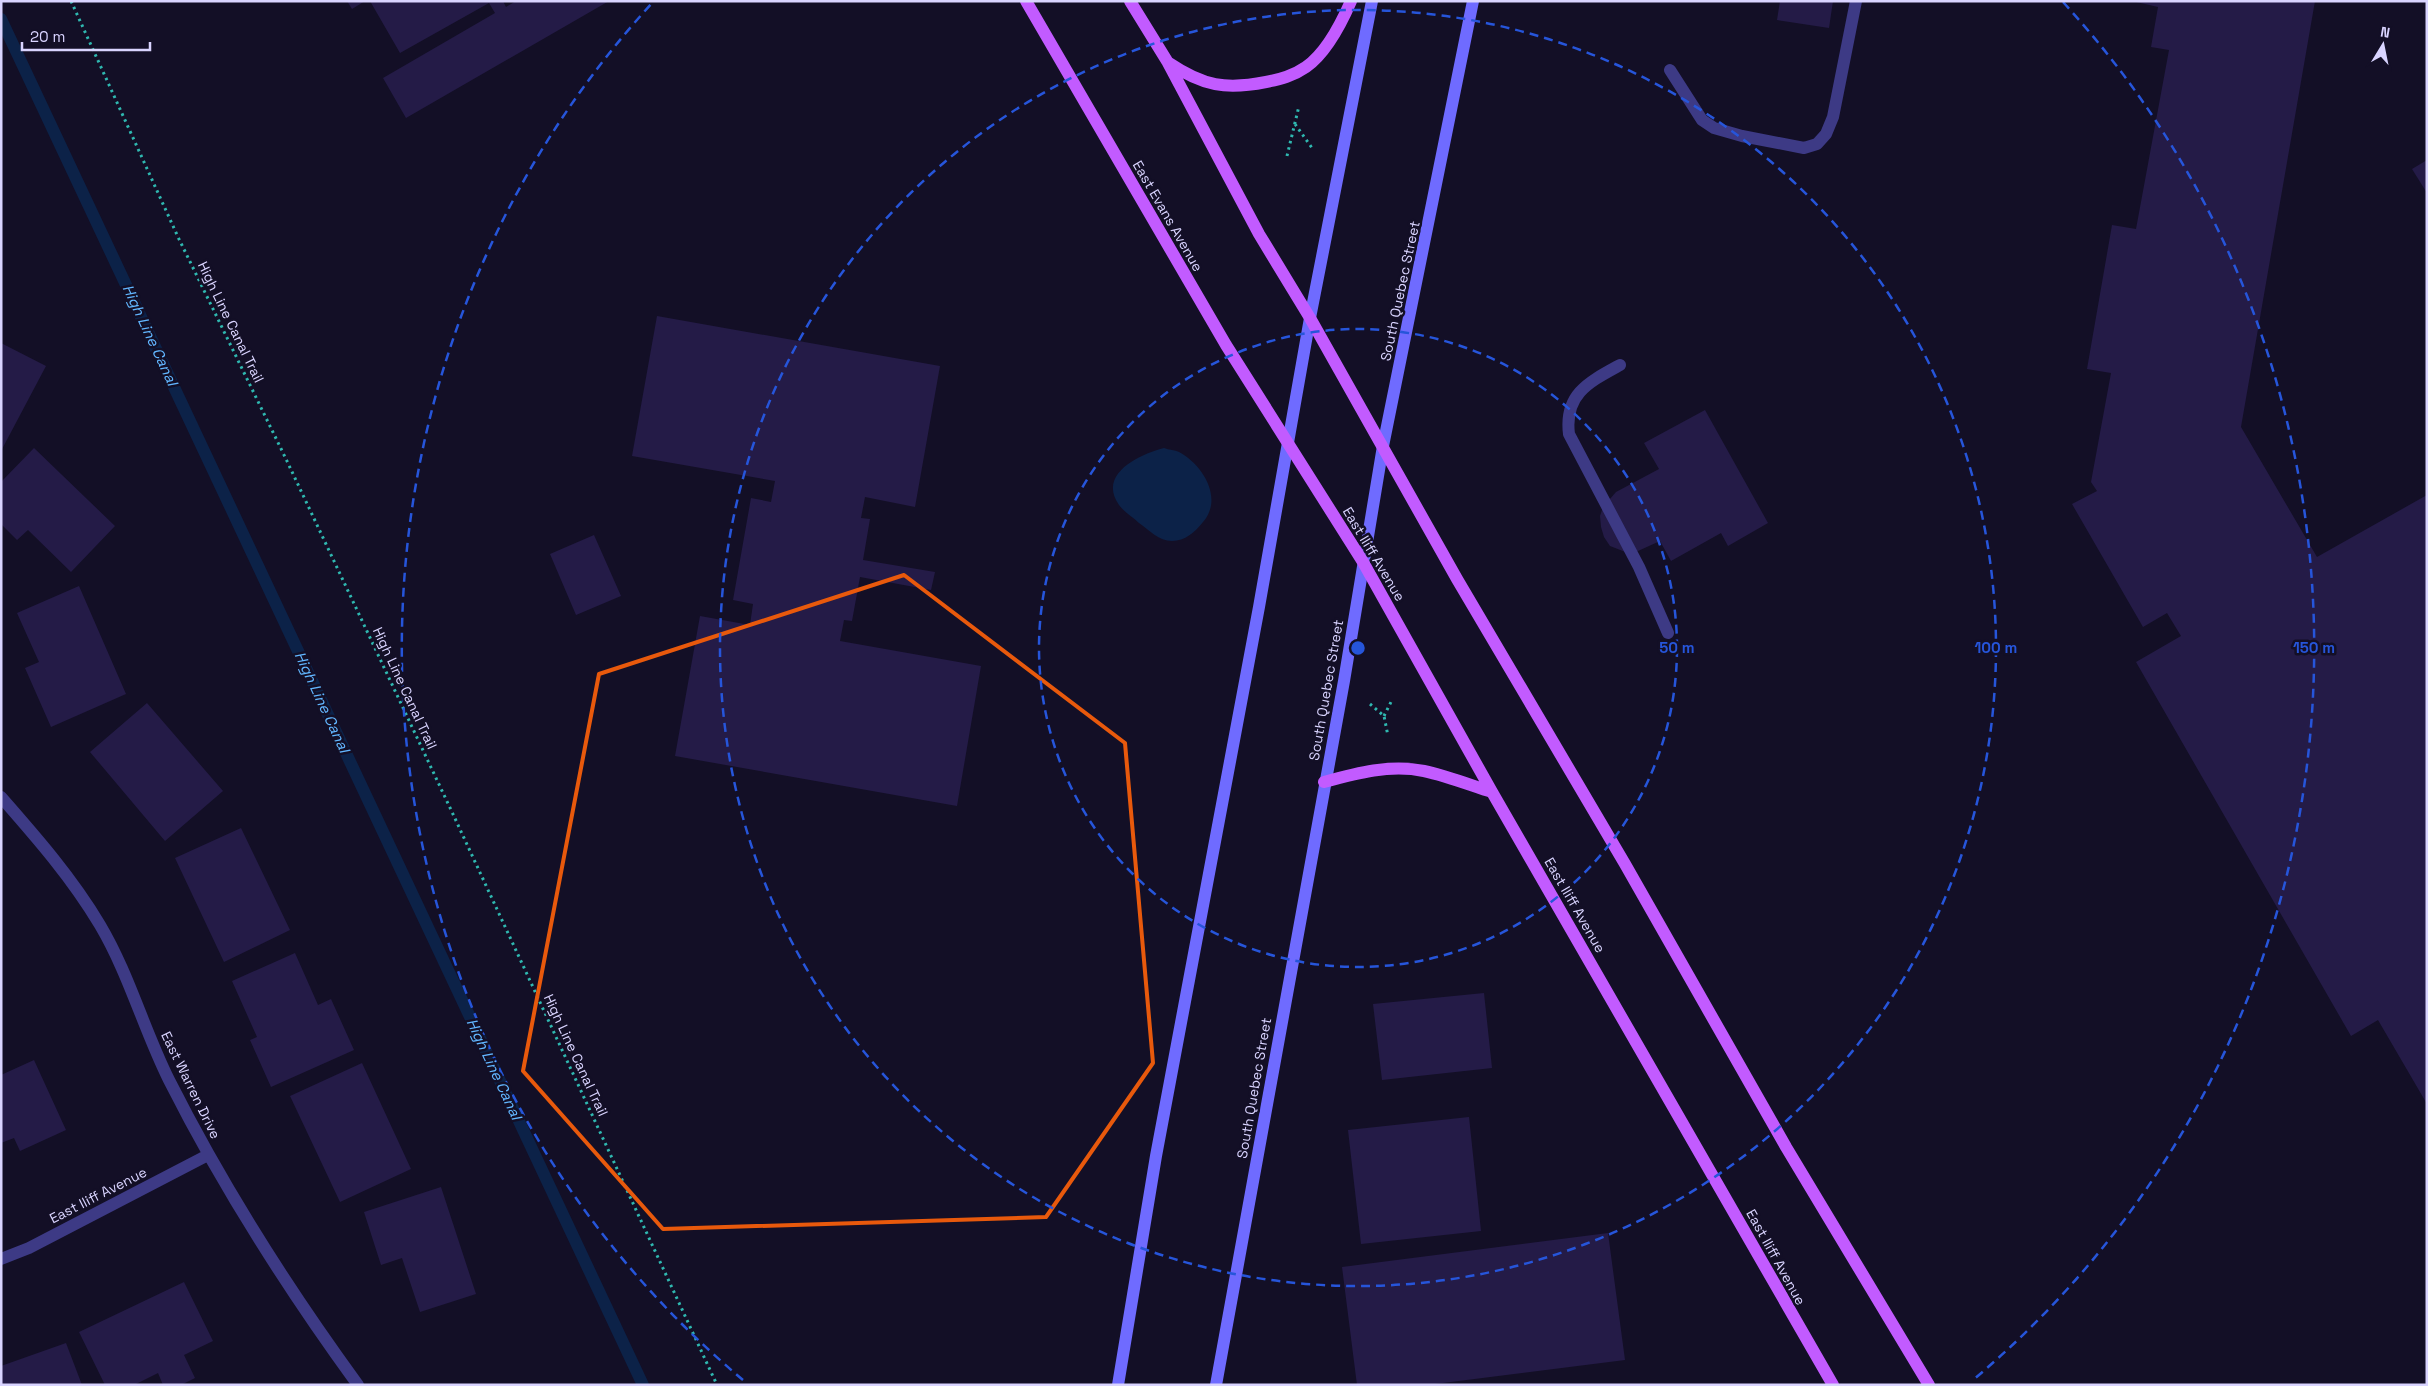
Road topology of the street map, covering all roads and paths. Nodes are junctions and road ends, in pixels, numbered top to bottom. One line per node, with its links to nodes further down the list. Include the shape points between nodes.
1 (71, 1): 30 (path, High Line Canal Trail, via 178,237 286,459)
2 (1026, 1): 16 (main road, East Evans Avenue, via 1226,345)
3 (1130, 1): 8 (main road)
4 (1351, 1): 8 (main road, via 1317,58 1289,77 1222,87 1190,77)
5 (1372, 1): 14 (main road)
6 (1473, 1): 17 (main road, South Quebec Street)
7 (1856, 1): 9 (street, via 1834,117 1826,134 1816,144 1804,148 1714,128 1702,120)
8 (1167, 61): 14 (main road, via 1259,234)
9 (1670, 70)
10 (1299, 106): 11 (path)
11 (1295, 123): 12 (path); 13 (path)
12 (1312, 148)
13 (1287, 156)
14 (1310, 318): 16 (main road); 17 (main road)
15 (1620, 365): 19 (street, via 1585,385 1576,397 1570,409 1569,434 1638,567)
16 (1288, 443): 18 (main road, East Iliff Avenue); 31 (main road, via 1156,1156)
17 (1383, 446): 18 (main road, South Quebec Street); 34 (main road, via 1786,1147)
18 (1363, 562): 24 (main road, South Quebec Street); 25 (main road, East Iliff Avenue)
19 (1668, 633)
20 (1392, 700): 22 (path)
21 (1370, 704): 22 (path)
22 (1384, 716): 23 (path)
23 (1388, 736)
24 (1324, 782): 25 (main road, via 1357,773 1395,769 1423,771); 32 (main road, South Quebec Street)
25 (1492, 792): 33 (main road, East Iliff Avenue)
26 (1, 797): 27 (street, East Warren Drive, via 57,861 100,926 119,962 168,1078)
27 (208, 1155): 28 (street, East Iliff Avenue, via 29,1248); 29 (street, East Warren Drive, via 310,1319)
28 (1, 1259)
29 (358, 1385)
30 (717, 1385)
31 (1118, 1385)
32 (1216, 1385)
33 (1833, 1385)
34 (1930, 1385)

